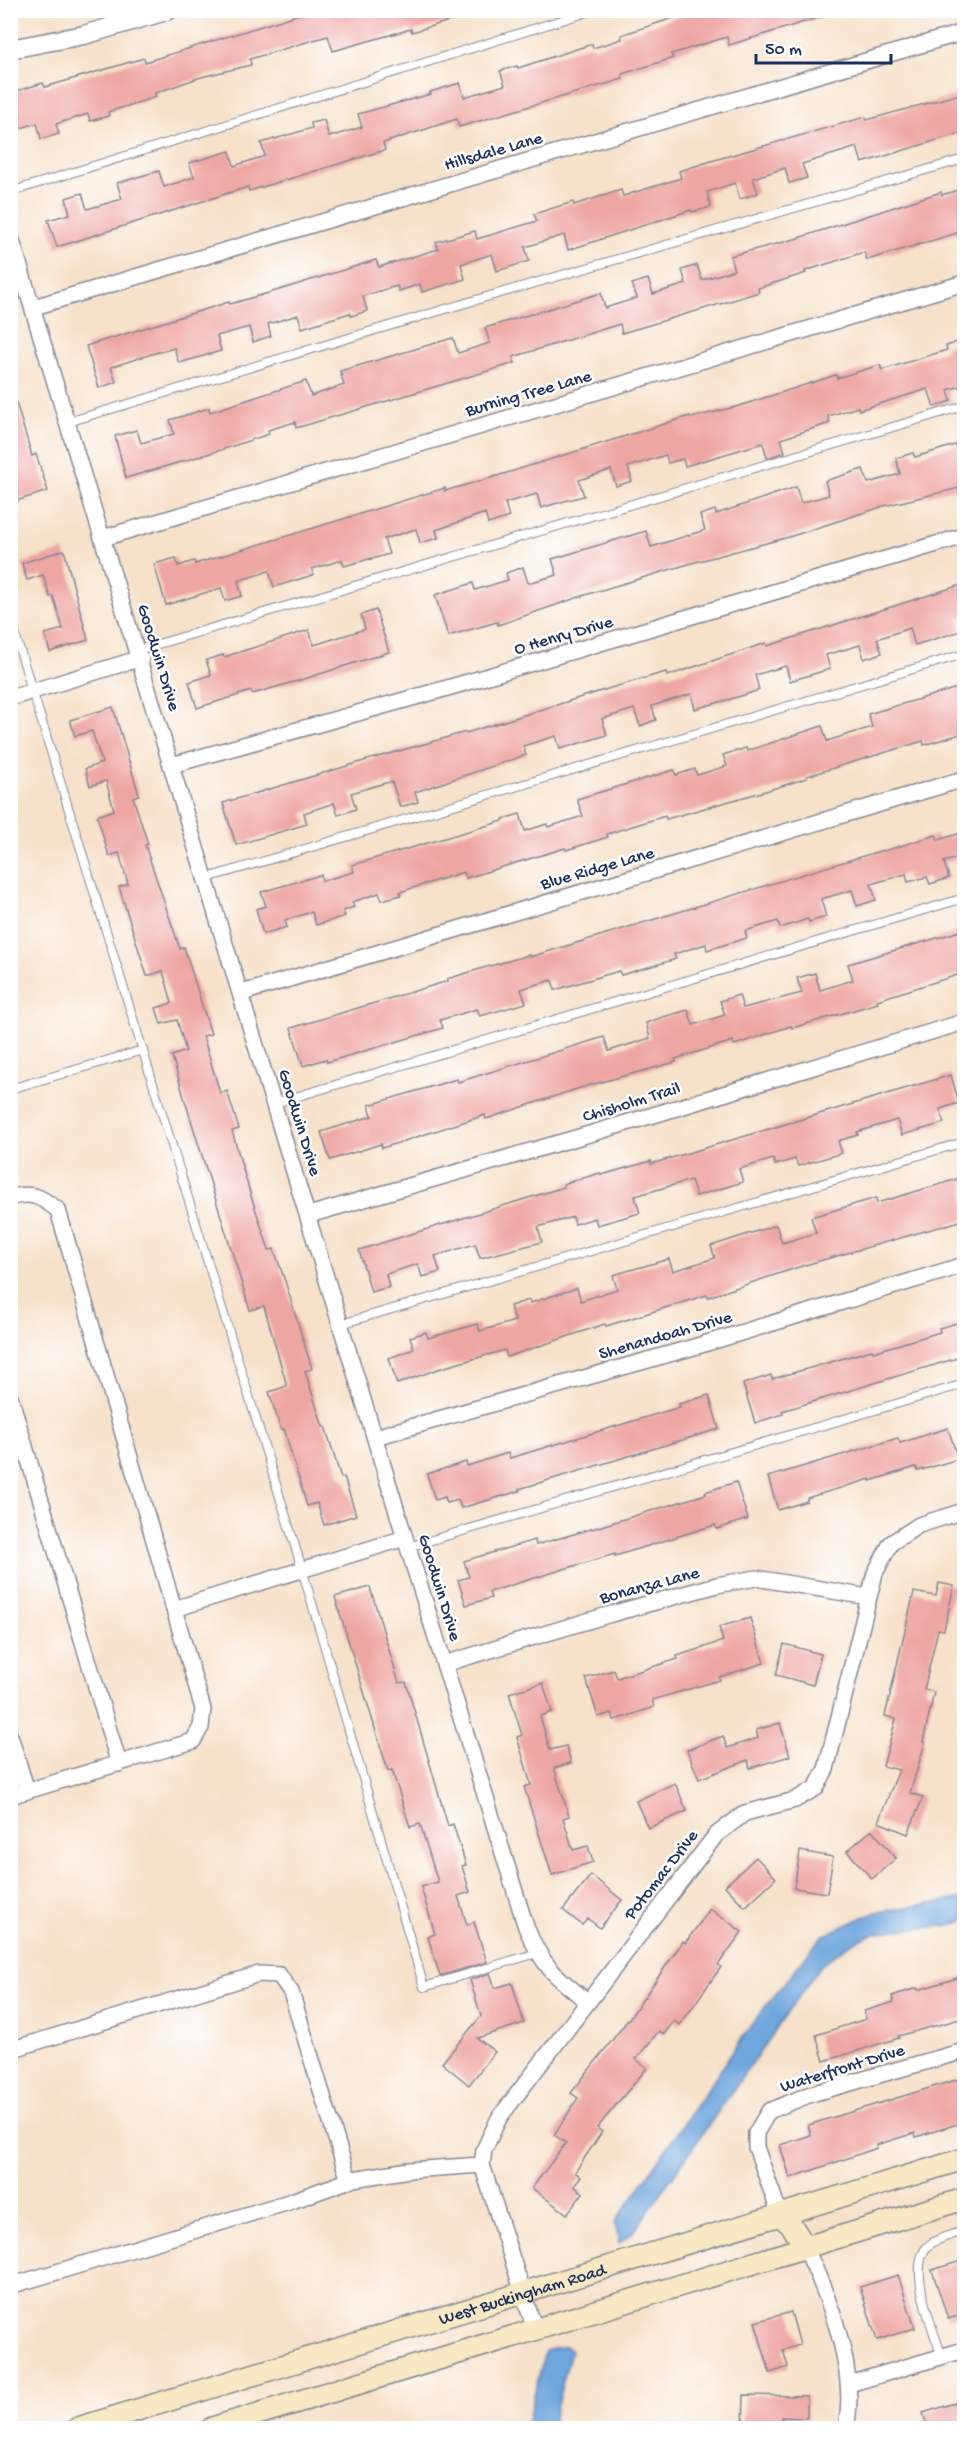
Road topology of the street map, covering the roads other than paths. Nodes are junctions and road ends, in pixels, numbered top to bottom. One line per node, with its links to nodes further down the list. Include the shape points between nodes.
1 (169, 10): 4 (street, via 84,35)
2 (594, 10): 6 (lane)
3 (964, 32): 9 (street, Hillsdale Lane)
4 (10, 49)
5 (964, 159): 11 (lane)
6 (10, 192)
7 (10, 234): 9 (street, Goodwin Drive)
8 (964, 283): 13 (street, Burning Tree Lane)
9 (34, 308): 11 (street, Goodwin Drive)
10 (964, 406): 15 (lane)
11 (68, 422): 13 (street, Goodwin Drive)
12 (964, 536): 19 (street, O Henry Drive)
13 (103, 538): 15 (street, Goodwin Drive)
14 (10, 618): 17 (lane)
15 (139, 654): 17 (street); 19 (street, Goodwin Drive)
16 (964, 654): 21 (lane)
17 (33, 691): 18 (street); 25 (lane)
18 (10, 698)
19 (172, 765): 21 (street, Goodwin Drive)
20 (964, 779): 23 (street, Blue Ridge Lane)
21 (207, 878): 23 (street, Goodwin Drive)
22 (964, 898): 27 (lane)
23 (242, 993): 27 (street, Goodwin Drive)
24 (964, 1022): 30 (street, Chisholm Trail)
25 (143, 1050): 26 (lane); 38 (lane)
26 (10, 1089)
27 (275, 1103): 30 (street, Goodwin Drive)
28 (964, 1142): 32 (lane)
29 (10, 1198): 40 (street, via 21,1194 41,1197 58,1210)
30 (309, 1215): 32 (street, Goodwin Drive)
31 (964, 1265): 35 (street, Shenandoah Drive, via 694,1347)
32 (341, 1324): 35 (street, Goodwin Drive)
33 (964, 1384): 37 (lane)
34 (10, 1396): 43 (street)
35 (375, 1437): 37 (street, Goodwin Drive)
36 (964, 1511): 39 (street, Potomac Drive, via 919,1525 891,1544 875,1573)
37 (406, 1543): 38 (street); 41 (street, Goodwin Drive)
38 (302, 1569): 40 (street); 46 (lane, via 424,1987)
39 (868, 1598): 41 (street, Bonanza Lane, via 756,1578 611,1614); 47 (street, Potomac Drive, via 826,1769 816,1788 795,1800 745,1813 716,1834)
40 (174, 1609): 43 (street, via 203,1708 201,1727 193,1741)
41 (444, 1664): 46 (street, Goodwin Drive)
42 (10, 1736): 44 (street)
43 (119, 1764): 44 (street)
44 (27, 1791): 45 (street)
45 (10, 1796)
46 (537, 1953): 47 (street, Goodwin Drive, via 551,1972)
47 (588, 2001): 51 (street, Potomac Drive, via 498,2118)
48 (10, 2050): 52 (street, via 259,1974 279,1976 291,1992)
49 (964, 2051): 54 (street, Waterfront Drive, via 811,2094 769,2111 756,2133 756,2147)
50 (964, 2159): 54 (main road, West Buckingham Road)
51 (482, 2165): 52 (street, via 409,2170); 58 (street)
52 (349, 2181): 57 (street)
53 (964, 2199): 56 (main road)
54 (780, 2215): 56 (main road); 58 (main road, West Buckingham Road)
55 (964, 2231): 61 (lane, via 937,2240 921,2254 918,2269)
56 (805, 2247): 59 (main road); 62 (street, via 819,2276 843,2350)
57 (10, 2286)
58 (523, 2293): 59 (street); 63 (main road, West Buckingham Road)
59 (535, 2330): 64 (main road)
60 (964, 2350): 61 (street)
61 (942, 2357): 62 (street)
62 (849, 2384): 65 (street)
63 (78, 2428)
64 (212, 2428)
65 (846, 2428)

